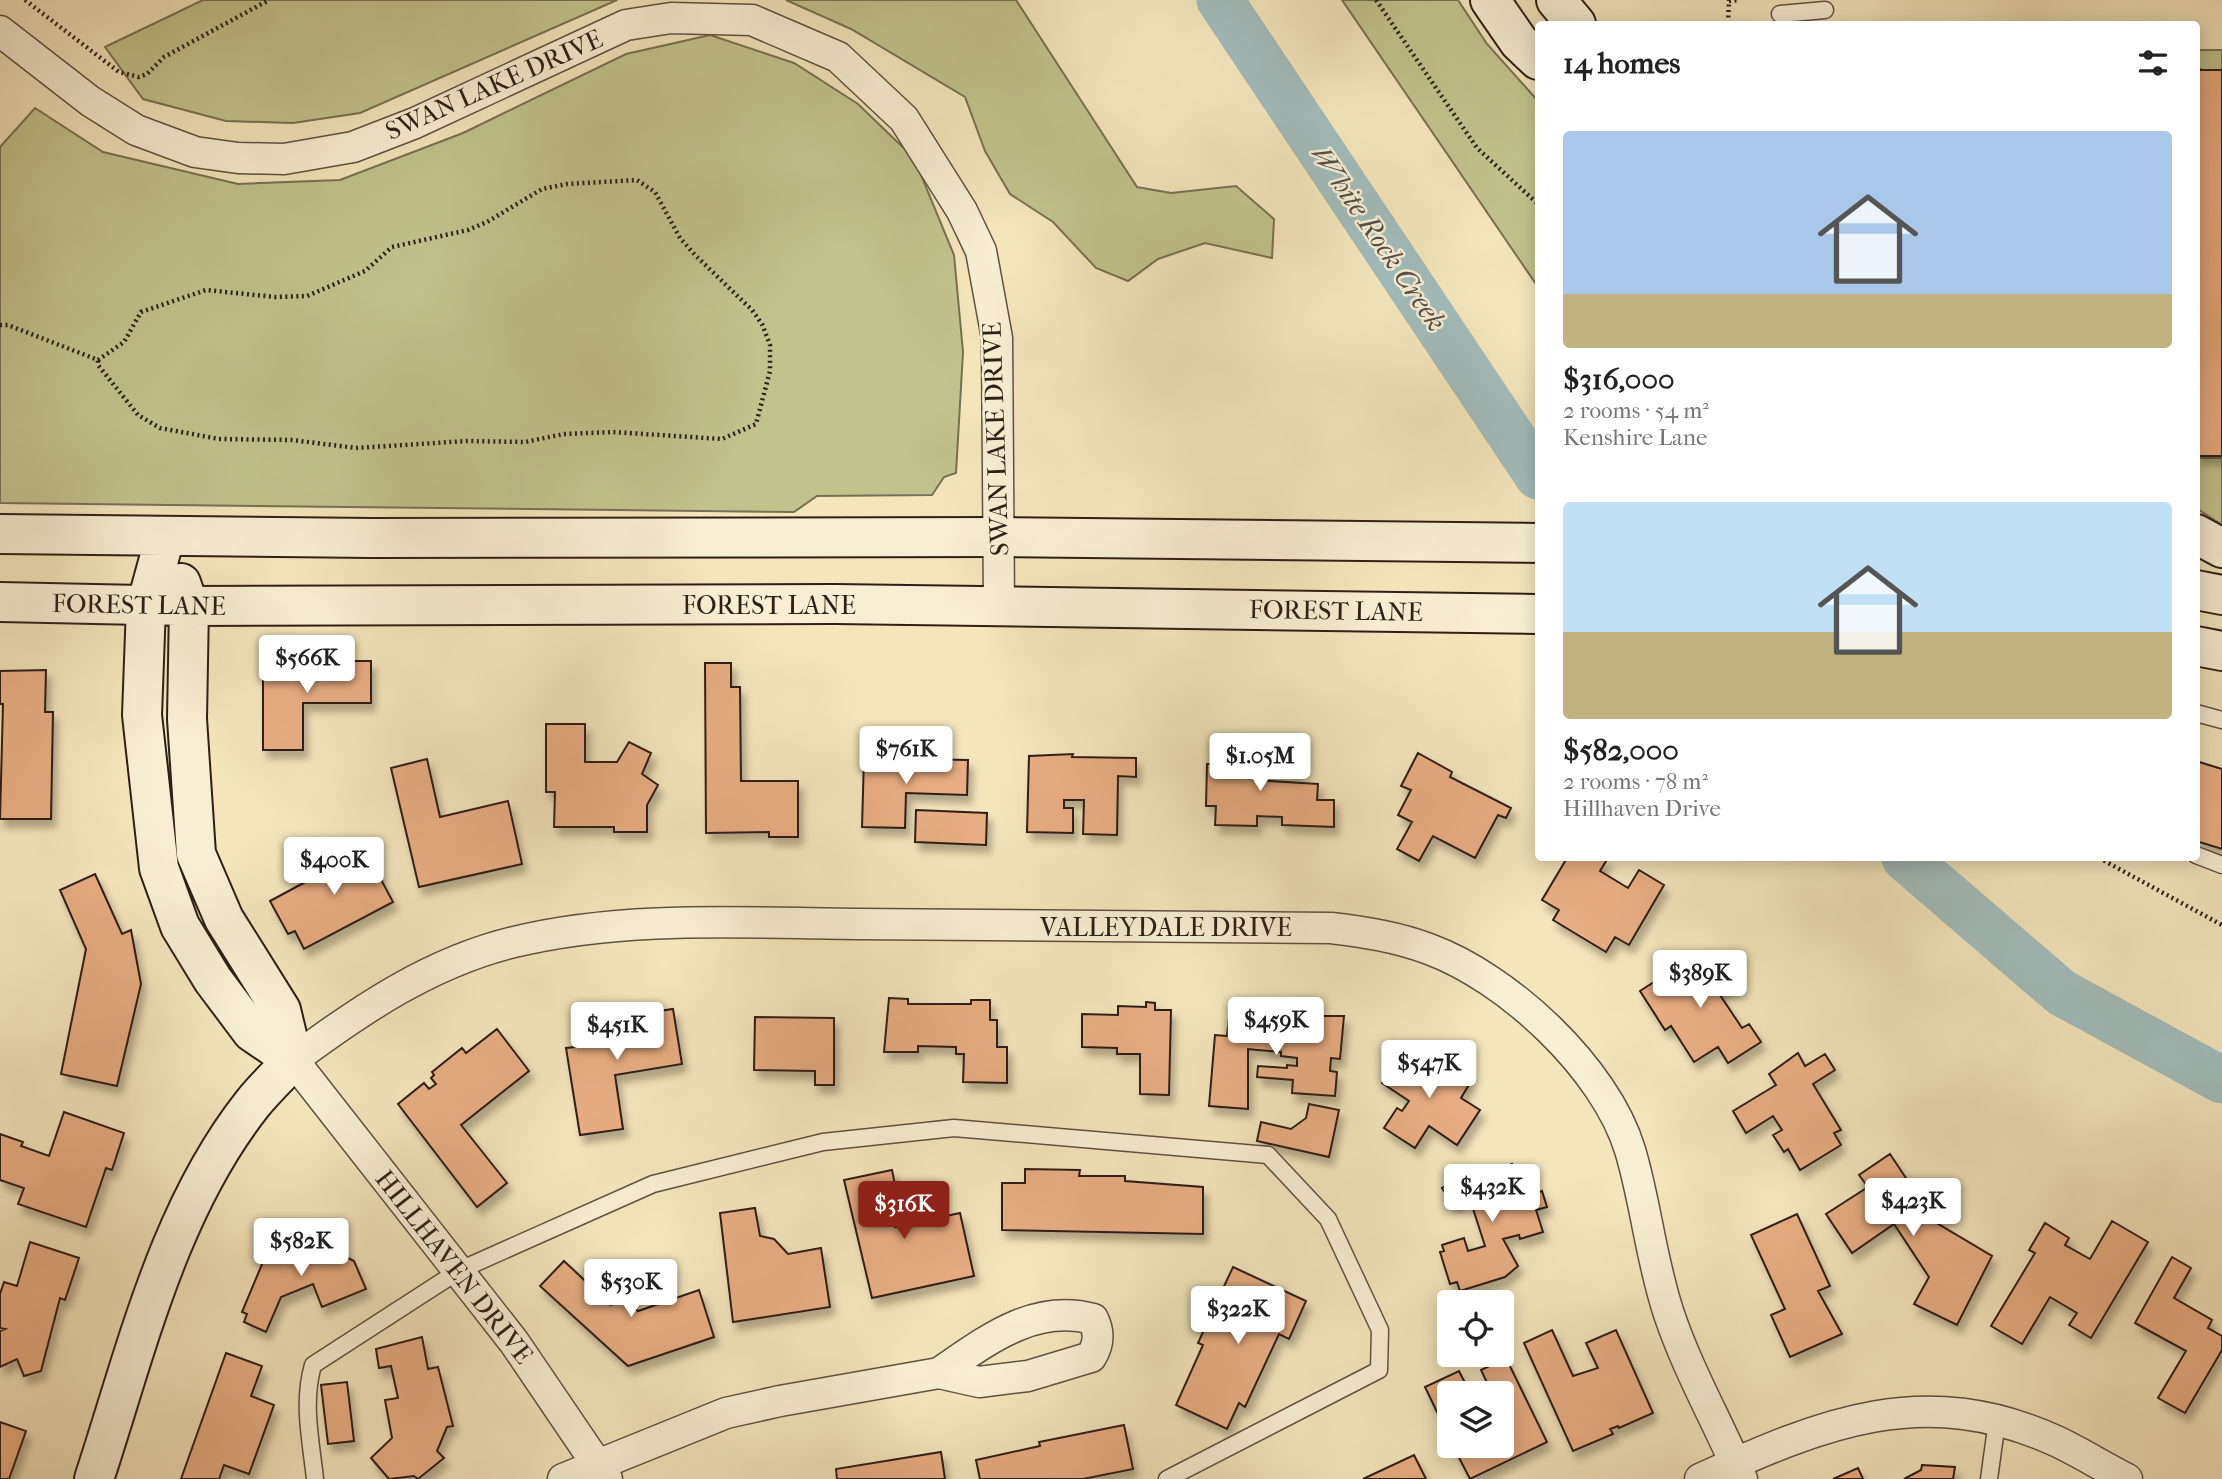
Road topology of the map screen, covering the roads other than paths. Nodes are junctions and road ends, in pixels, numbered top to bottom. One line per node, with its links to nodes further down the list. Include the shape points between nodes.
1 (1490, 0): 8 (main road)
2 (1556, 0): 5 (main road)
3 (1822, 11): 4 (lane)
4 (1779, 13): 6 (lane)
5 (1574, 21)
6 (1795, 21)
7 (0, 31): 12 (street, SWAN LAKE DRIVE, via 90,101 136,130 195,152 238,158 284,159 354,147 626,25 671,18 752,20 838,57 904,119 962,211 981,251 997,338)
8 (1535, 57)
9 (0, 534): 11 (main road)
10 (2200, 536): 14 (main road)
11 (165, 537): 12 (main road); 18 (main road, HILLHAVEN DRIVE); 19 (main road, HILLHAVEN DRIVE)
12 (1000, 537): 13 (main road); 20 (street, SWAN LAKE DRIVE)
13 (1535, 543)
14 (2222, 548)
15 (2200, 591): 16 (main road)
16 (2222, 595)
17 (0, 602): 18 (main road, FOREST LANE)
18 (146, 606): 19 (main road, FOREST LANE); 28 (main road, HILLHAVEN DRIVE, via 142,715 159,868 180,926 212,980 252,1032)
19 (189, 606): 20 (main road, FOREST LANE); 28 (main road, HILLHAVEN DRIVE, via 187,719 196,854 224,919 281,1010)
20 (999, 606): 21 (main road, FOREST LANE)
21 (1535, 614)
22 (2200, 647): 23 (main road)
23 (2222, 651)
24 (2200, 714): 25 (lane)
25 (2222, 720)
26 (2200, 857): 27 (lane)
27 (2222, 865)
28 (293, 1060): 29 (street, HILLHAVEN DRIVE); 33 (street, VALLEYDALE DRIVE, via 354,1015 445,964 513,942 641,924 1331,928 1384,934 1432,950 1497,986 1550,1029 1611,1105 1629,1149 1669,1314); 34 (main road, via 252,1104 197,1194 165,1262)
29 (460, 1270): 32 (street, HILLHAVEN DRIVE); 35 (lane, via 313,1365 307,1410); 37 (lane, via 653,1184 823,1142 954,1128 1268,1155 1328,1219 1380,1330 1379,1370)
30 (939, 1373): 32 (street, via 726,1413)
31 (1997, 1421): 33 (street, via 1927,1410 1875,1414 1820,1428); 39 (lane); 40 (street, via 2055,1441)
32 (603, 1471): 36 (street)
33 (1739, 1471): 38 (street)
34 (94, 1479)
35 (316, 1479)
36 (563, 1479)
37 (1167, 1479)
38 (1700, 1479)
39 (1989, 1479)
40 (2127, 1479)

